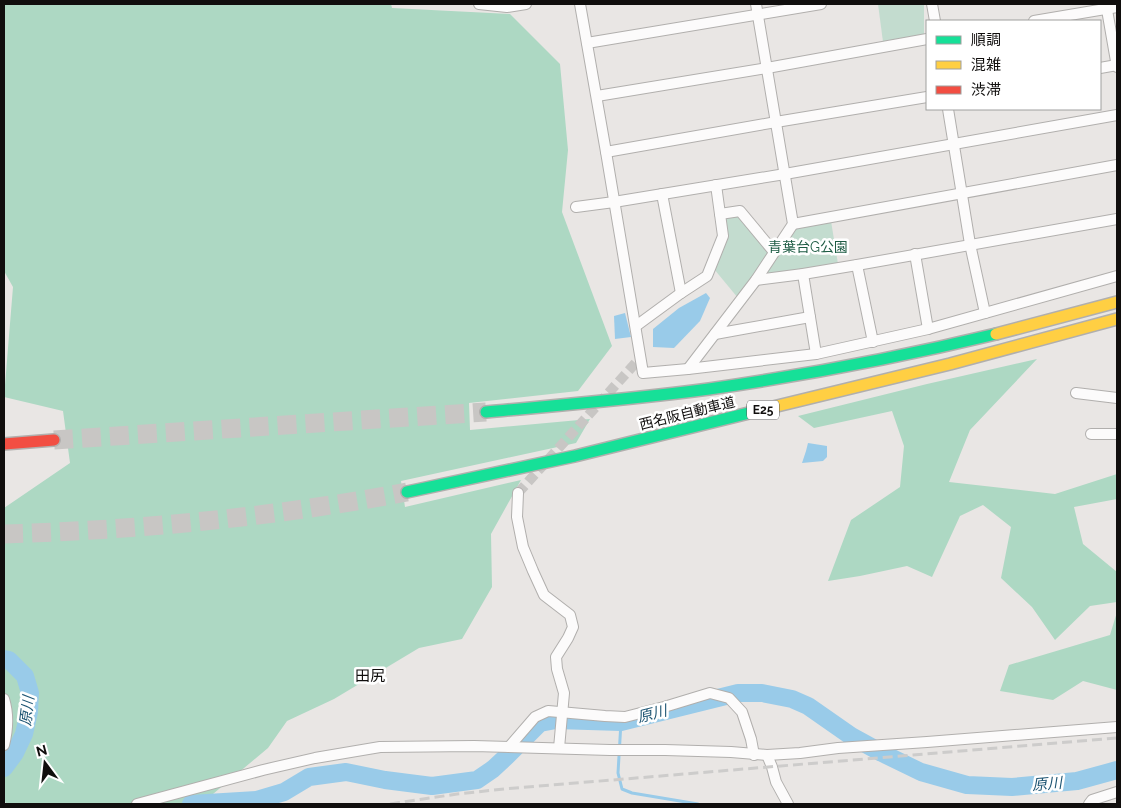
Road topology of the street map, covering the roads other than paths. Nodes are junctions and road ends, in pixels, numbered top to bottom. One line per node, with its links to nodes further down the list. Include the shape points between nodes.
1 (478, 4): 2 (street, via 507,7)
2 (526, 4)
3 (580, 4): 12 (street)
4 (756, 4): 8 (street)
5 (821, 4): 8 (street)
6 (932, 4): 9 (street)
7 (1110, 7): 10 (street); 13 (street)
8 (758, 15): 12 (street); 14 (street)
9 (935, 20)
10 (1039, 20)
11 (926, 39): 14 (street)
12 (587, 43): 16 (street)
13 (1117, 65): 15 (street)
14 (767, 68): 16 (street); 20 (street)
15 (1101, 68)
16 (596, 96): 22 (street)
17 (926, 96): 20 (street)
18 (948, 110): 21 (street)
19 (1117, 115): 21 (street)
20 (776, 122): 22 (street); 24 (street)
21 (954, 145): 24 (street); 26 (street)
22 (606, 152): 28 (street)
23 (1117, 166): 26 (street)
24 (785, 174): 25 (street); 32 (street)
25 (716, 185): 27 (street); 30 (street)
26 (962, 193): 32 (street); 33 (street)
27 (662, 194): 28 (street); 40 (street)
28 (614, 202): 29 (street); 45 (street)
29 (576, 207)
30 (720, 214): 34 (street, via 740,211); 40 (street, via 723,236 707,276)
31 (1117, 219): 33 (street)
32 (793, 224): 34 (street)
33 (970, 244): 35 (street); 42 (street)
34 (774, 252): 39 (street)
35 (915, 254): 36 (street); 46 (street)
36 (857, 265): 37 (street); 48 (street)
37 (803, 274): 39 (street); 43 (street)
38 (1117, 276): 42 (street)
39 (756, 280): 47 (street)
40 (681, 293): 45 (street)
41 (1117, 302): 53 (highway, 西名阪自動車道 / E25, via 964,342 794,376 630,398)
42 (985, 313): 46 (street)
43 (810, 317): 47 (street); 49 (street)
44 (1117, 319): 58 (highway, 西名阪自動車道 / E25, via 950,364 575,456)
45 (636, 326): 50 (street, via 643,373)
46 (928, 329): 48 (street)
47 (715, 334): 50 (street)
48 (872, 342): 49 (street)
49 (816, 354): 50 (street)
50 (688, 369)
51 (1076, 393): 52 (street)
52 (1117, 398)
53 (486, 412)
54 (1091, 434): 55 (street)
55 (1117, 434)
56 (54, 440): 57 (highway)
57 (4, 444)
58 (407, 492)
59 (518, 493): 61 (street, via 517,517 523,547 544,595 570,615 573,627 556,657 564,693)
60 (4, 699): 63 (street, via 8,713)
61 (563, 712): 64 (street, via 548,711 535,717); 65 (street); 66 (street, via 625,717 710,693 729,698 742,712)
62 (1117, 727): 67 (street)
63 (4, 745)
64 (509, 747): 65 (street); 69 (street, via 380,747 263,770)
65 (558, 748): 66 (street)
66 (754, 755): 67 (street)
67 (767, 755): 70 (street)
68 (1117, 792): 71 (street)
69 (137, 804)
70 (788, 804)
71 (1089, 804)

